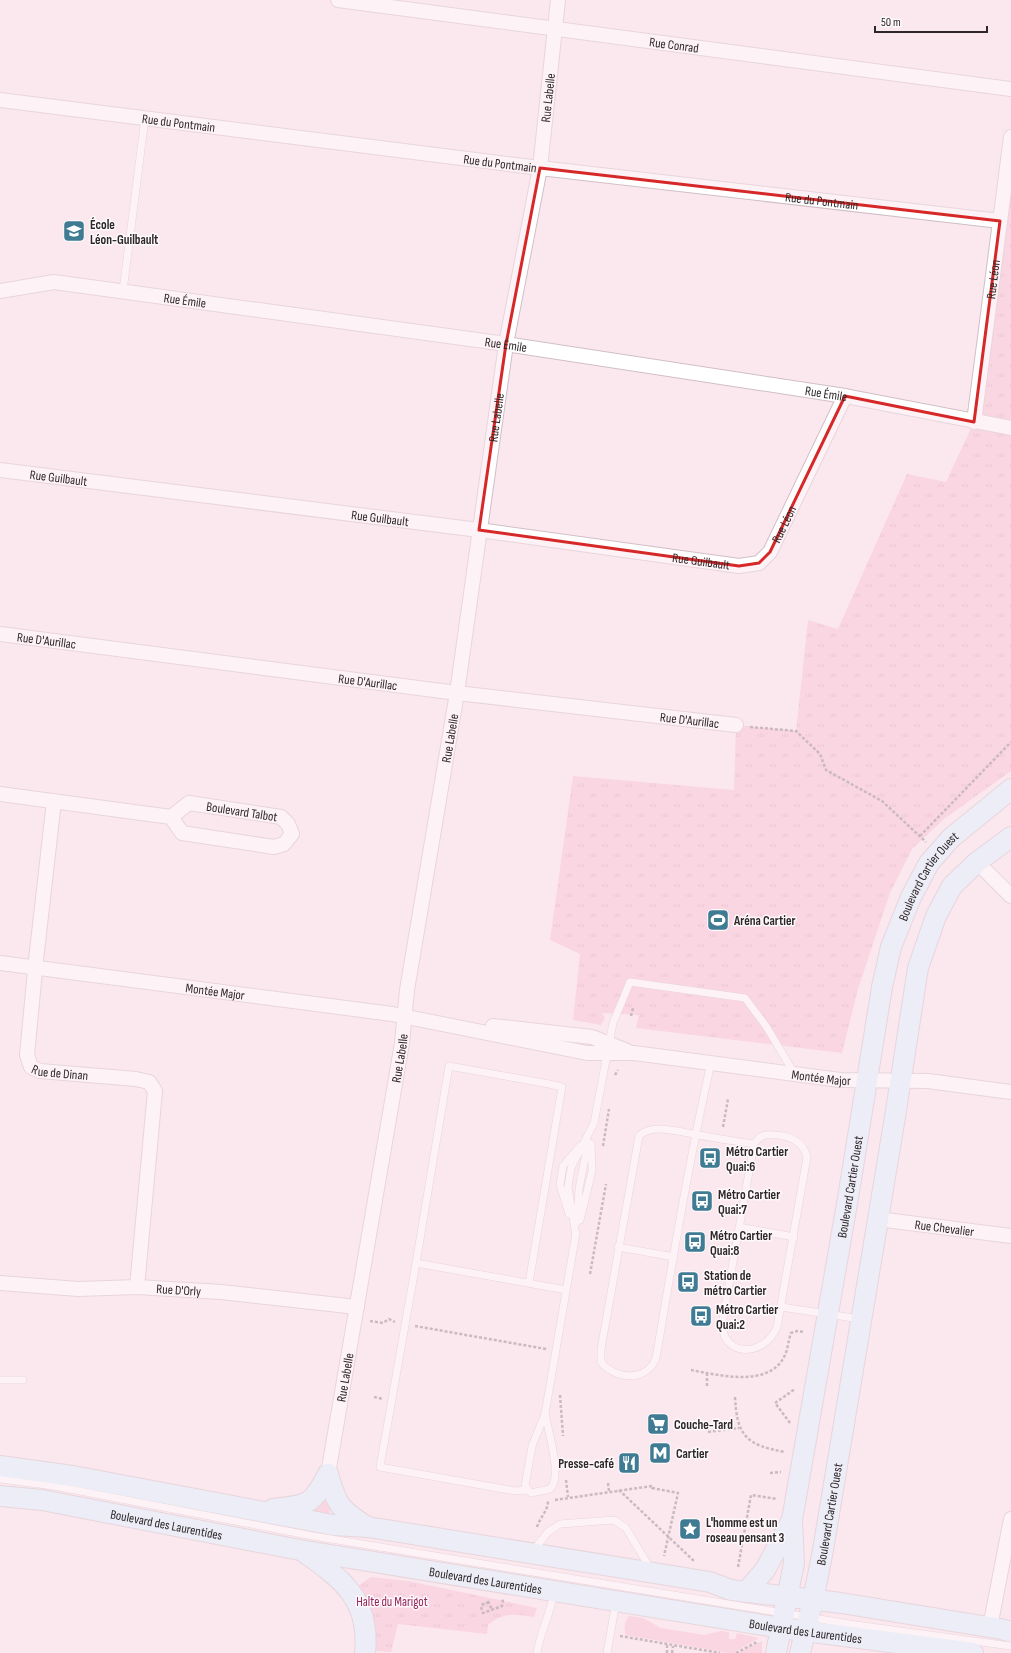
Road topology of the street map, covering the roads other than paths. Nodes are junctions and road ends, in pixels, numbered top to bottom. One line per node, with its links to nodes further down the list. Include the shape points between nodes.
1 (338, 0): 3 (street, Rue Conrad)
2 (558, 0): 3 (street, Rue Labelle)
3 (554, 29): 4 (street, Rue Conrad); 8 (street, Rue Labelle)
4 (1011, 89)
5 (0, 100): 6 (street, Rue du Pontmain)
6 (145, 118): 8 (street, Rue du Pontmain); 11 (lane)
7 (1011, 137): 9 (street, Rue Léon)
8 (540, 168): 9 (street, Rue du Pontmain); 12 (street, Rue Labelle)
9 (1000, 221): 14 (street, Rue Léon)
10 (0, 291): 11 (street, Rue Émile, via 54,282)
11 (123, 291): 12 (street, Rue Émile)
12 (506, 344): 13 (street, Rue Émile); 17 (street, Rue Labelle)
13 (845, 396): 14 (street, Rue Émile); 18 (street, Rue Léon, via 770,552)
14 (974, 422): 15 (street, Rue Émile)
15 (1011, 428)
16 (0, 470): 17 (street, Rue Guilbault)
17 (478, 530): 18 (street, Rue Guilbault, via 739,566); 20 (street, Rue Labelle)
18 (758, 563)
19 (0, 634): 20 (street, Rue D'Aurillac)
20 (457, 693): 21 (street, Rue D'Aurillac); 31 (street, Rue Labelle)
21 (736, 726)
22 (1011, 789): 35 (main road, Boulevard Cartier Ouest, via 951,838 938,852 929,863 911,897 891,947 882,987)
23 (0, 794): 24 (street)
24 (54, 801): 25 (street); 30 (street, Rue de Dinan)
25 (171, 817): 25 (street, Boulevard Talbot, via 182,833 274,847 284,844 292,834 288,824 281,818 189,803)
26 (1011, 837): 27 (main road, Boulevard Cartier Ouest)
27 (977, 862): 28 (street); 36 (main road, Boulevard Cartier Ouest, via 952,886 926,941 918,968)
28 (1011, 896)
29 (0, 964): 30 (street, Montée Major)
30 (35, 968): 31 (street, Montée Major); 51 (street, Rue de Dinan, via 27,1056 31,1067 40,1072 136,1079 149,1082 155,1091)
31 (404, 1016): 32 (street, Montée Major, via 587,1053); 53 (street, Rue Labelle, via 402,1043)
32 (608, 1048): 33 (street, Montée Major, via 632,1054); 34 (lane, via 613,1024 630,982 745,998 766,1026); 38 (lane)
33 (710, 1063): 34 (street, Montée Major); 39 (lane)
34 (794, 1073): 35 (street, Montée Major, via 840,1080)
35 (868, 1080): 36 (street, Montée Major); 55 (main road, Boulevard Cartier Ouest)
36 (901, 1081): 37 (street, Montée Major, via 928,1081); 41 (main road, Boulevard Cartier Ouest)
37 (1011, 1092)
38 (590, 1134): 43 (lane, via 579,1189); 43 (lane, via 563,1166 560,1185)
39 (696, 1135): 40 (lane); 46 (lane, via 659,1129 639,1136); 47 (lane)
40 (754, 1144): 42 (lane); 45 (lane, via 760,1137 780,1136 796,1141 806,1153)
41 (878, 1219): 44 (street, Rue Chevalier); 56 (main road, Boulevard Cartier Ouest)
42 (739, 1228): 45 (lane); 54 (lane, via 722,1324 731,1346 743,1349 757,1348 772,1339)
43 (576, 1236): 52 (lane)
44 (1011, 1236)
45 (794, 1237): 54 (lane)
46 (618, 1247): 47 (lane); 47 (lane, via 600,1355 604,1366 618,1373 646,1373 654,1363)
47 (674, 1257)
48 (416, 1263): 50 (lane); 50 (lane, via 449,1066 562,1087); 62 (lane, via 380,1466 515,1491)
49 (0, 1283): 51 (street, Rue D'Orly, via 78,1289)
50 (529, 1284): 52 (lane)
51 (137, 1287): 53 (street, Rue D'Orly, via 221,1292)
52 (566, 1290): 59 (lane)
53 (357, 1306): 61 (street, Rue Labelle)
54 (781, 1307): 55 (lane)
55 (828, 1314): 56 (lane); 65 (main road, Boulevard Cartier Ouest)
56 (861, 1319): 75 (main road, Boulevard Cartier Ouest)
57 (0, 1380): 58 (lane)
58 (23, 1380)
59 (545, 1414): 62 (lane, via 532,1446 525,1483); 62 (lane, via 553,1448 555,1481 552,1488 547,1490 531,1493)
60 (3, 1469): 64 (main road, Boulevard des Laurentides, via 67,1475); 72 (lane, Boulevard des Laurentides, via 54,1486 313,1536)
61 (328, 1474): 64 (main road, via 319,1492 308,1503); 67 (main road, via 339,1506)
62 (527, 1490)
63 (0, 1496): 68 (main road, Boulevard des Laurentides, via 42,1500)
64 (255, 1511): 67 (main road, Boulevard des Laurentides, via 333,1525)
65 (792, 1520): 72 (main road, via 764,1570); 74 (main road, Boulevard Cartier Ouest, via 794,1563)
66 (1011, 1520): 76 (street)
67 (368, 1528): 69 (main road, Boulevard des Laurentides)
68 (300, 1550): 71 (main road, Boulevard des Laurentides); 79 (main road, via 334,1573 359,1605 364,1624)
69 (530, 1554): 70 (main road, Boulevard des Laurentides); 70 (lane, via 548,1532 557,1526 614,1520 626,1528)
70 (653, 1573): 72 (main road, Boulevard des Laurentides, via 710,1582 731,1590)
71 (554, 1591): 73 (main road, Boulevard des Laurentides); 80 (lane)
72 (739, 1598): 74 (main road, Boulevard des Laurentides)
73 (616, 1600): 74 (main road, Boulevard des Laurentides); 81 (lane)
74 (785, 1613): 75 (main road, Boulevard des Laurentides); 75 (main road, Boulevard des Laurentides); 82 (main road, Boulevard Cartier Ouest)
75 (809, 1616): 76 (main road, Boulevard des Laurentides); 78 (lane, Boulevard des Laurentides); 83 (main road, Boulevard Cartier Ouest); 84 (main road, Boulevard des Laurentides)
76 (990, 1627): 77 (main road, Boulevard des Laurentides)
77 (1011, 1632)
78 (1011, 1646)
79 (365, 1653)
80 (537, 1653)
81 (607, 1653)
82 (776, 1653)
83 (800, 1653)
84 (973, 1653)

